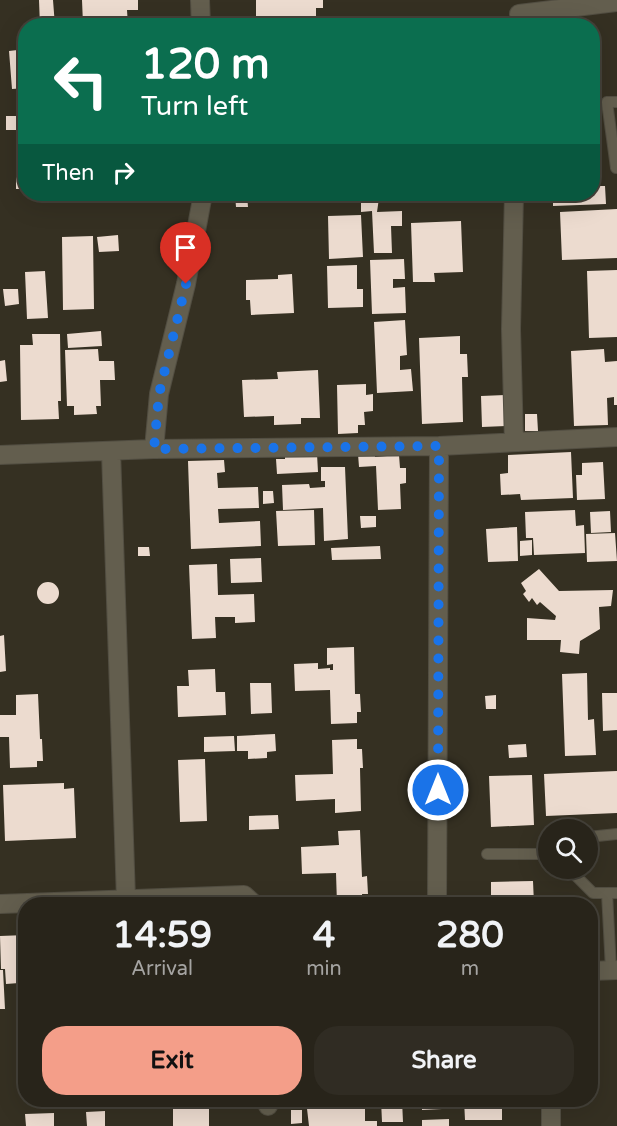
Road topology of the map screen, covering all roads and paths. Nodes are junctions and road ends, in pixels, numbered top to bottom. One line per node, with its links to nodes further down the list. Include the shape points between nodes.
1 (200, 0): 4 (street)
2 (617, 2): 3 (street)
3 (518, 13)
4 (201, 18)
5 (617, 102): 6 (lane, via 608,102)
6 (616, 168)
7 (202, 201): 12 (street, via 159,394)
8 (514, 201): 10 (street)
9 (617, 437): 10 (street)
10 (514, 442): 11 (street)
11 (439, 446): 12 (street); 24 (street)
12 (154, 449): 13 (street)
13 (111, 451): 14 (street); 21 (street)
14 (0, 455)
15 (617, 834): 16 (lane)
16 (598, 836)
17 (487, 854): 18 (lane)
18 (538, 854)
19 (579, 879): 20 (lane, via 593,893)
20 (612, 893): 27 (lane)
21 (126, 897)
22 (185, 897): 23 (street)
23 (246, 897)
24 (437, 897)
25 (18, 903): 26 (street)
26 (0, 904)
27 (614, 970): 28 (street)
28 (598, 971)
29 (551, 1107): 30 (street)
30 (551, 1126)

